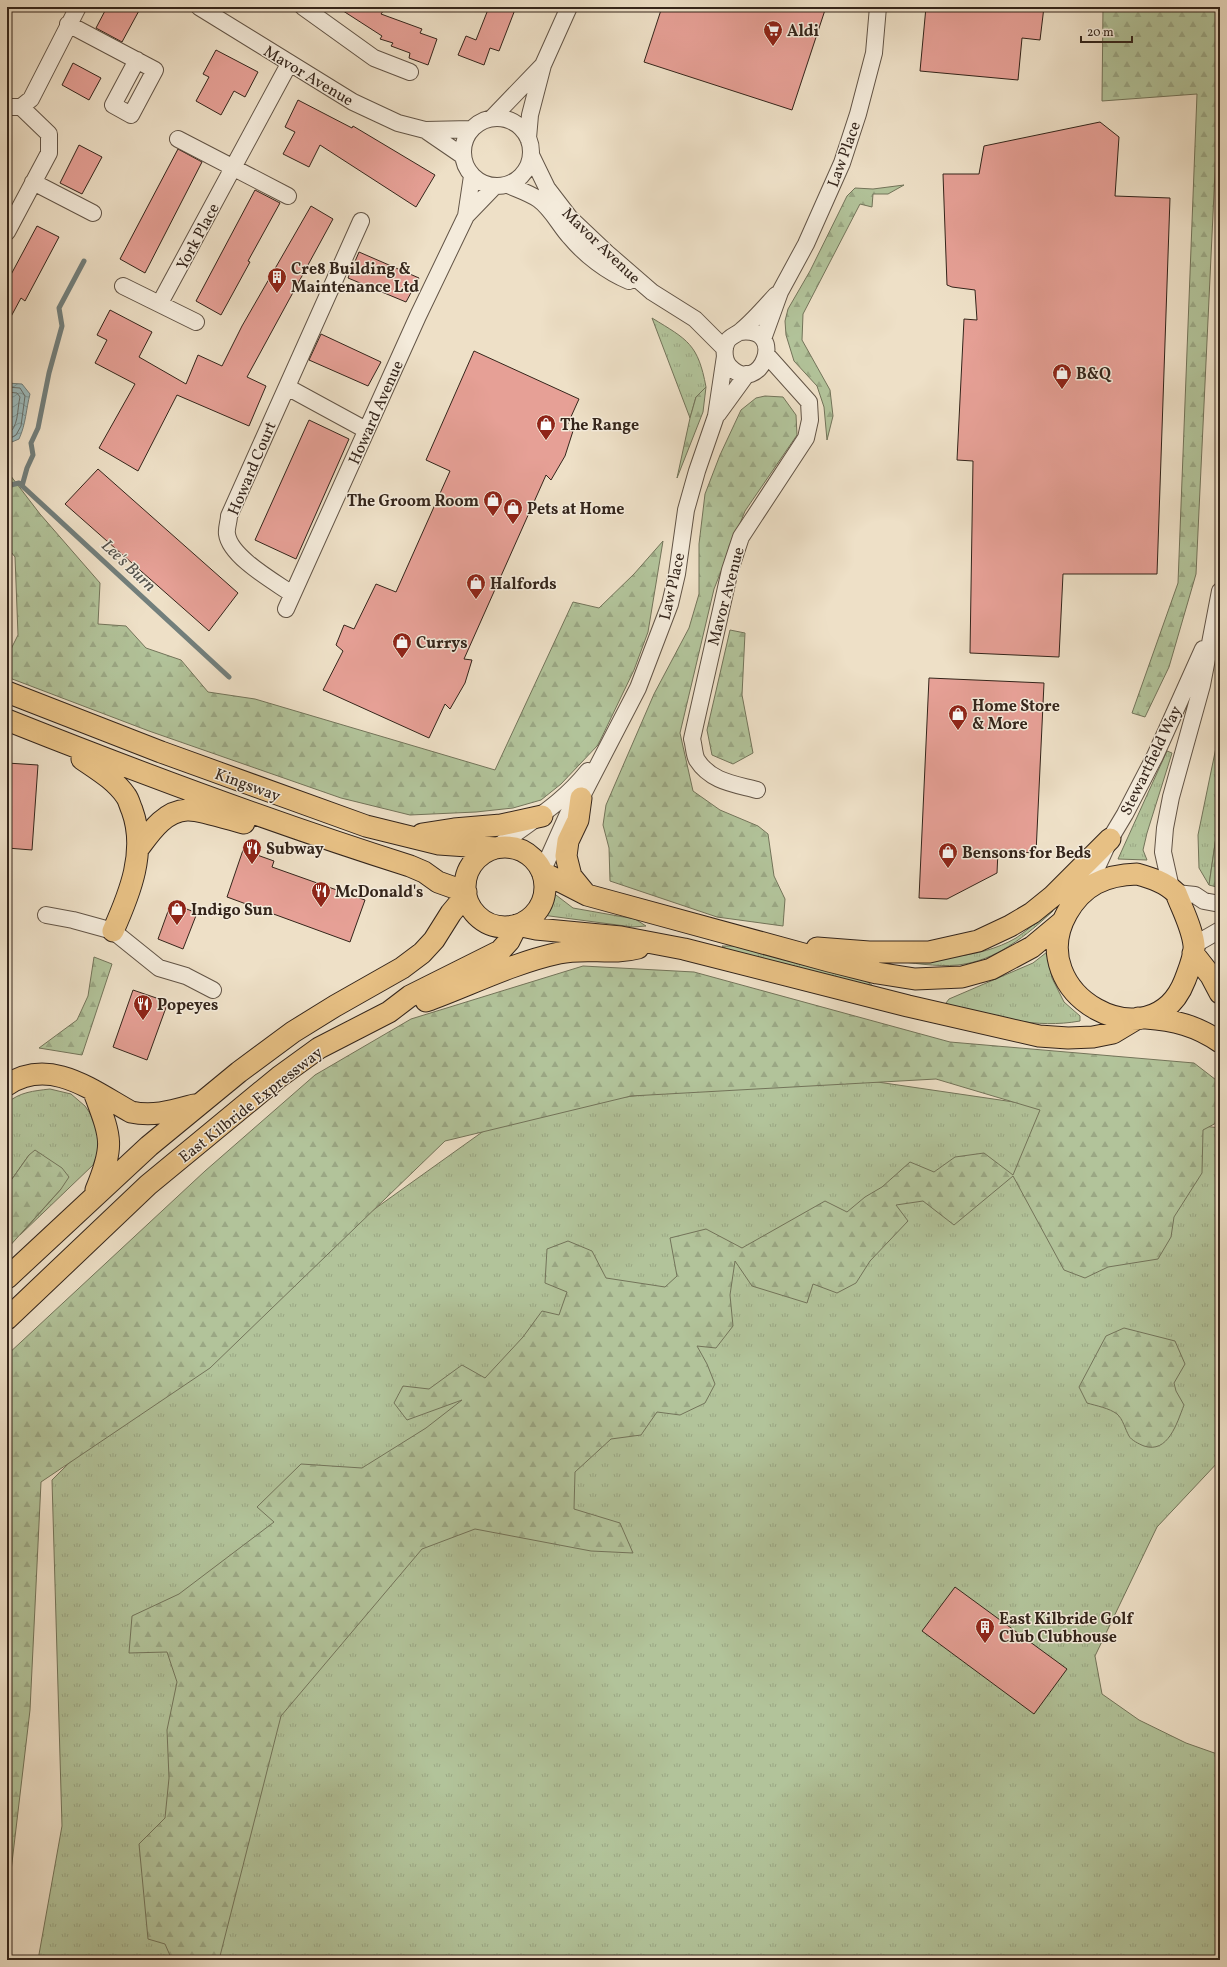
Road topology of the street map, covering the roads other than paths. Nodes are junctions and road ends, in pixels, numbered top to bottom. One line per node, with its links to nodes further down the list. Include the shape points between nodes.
1 (78, 7): 6 (street)
2 (199, 7): 8 (street, Mavor Avenue)
3 (303, 7): 10 (street, via 374,58)
4 (569, 7): 9 (street)
5 (878, 7): 30 (street, Law Place, via 874,53 842,163 806,244)
6 (68, 24): 7 (street); 11 (street, via 31,99)
7 (137, 60)
8 (289, 64): 14 (street, Mavor Avenue, via 353,102 398,123); 19 (street, York Place)
9 (543, 64): 12 (street); 15 (street, via 530,115)
10 (410, 72)
11 (14, 107): 21 (street, via 49,134 49,153)
12 (492, 118): 13 (street); 15 (street, via 513,122)
13 (471, 129): 14 (street, Mavor Avenue); 18 (street, via 463,146)
14 (425, 130): 18 (street, Mavor Avenue)
15 (528, 138): 17 (street)
16 (178, 139): 19 (street)
17 (531, 155): 22 (street, via 524,173 517,180); 29 (street, Mavor Avenue, via 547,188 570,218)
18 (462, 156): 20 (street)
19 (233, 169): 23 (street); 31 (street, York Place)
20 (472, 176): 22 (street, via 478,181); 25 (street, Howard Avenue)
21 (34, 182): 24 (street); 27 (street)
22 (501, 186): 25 (street, Howard Avenue); 29 (street, Mavor Avenue, via 537,198 584,252 626,280)
23 (288, 196)
24 (94, 213)
25 (466, 216): 42 (street, Howard Avenue)
26 (361, 221): 40 (street, Howard Court)
27 (7, 232)
28 (123, 286): 31 (street)
29 (652, 292): 32 (street, Mavor Avenue)
30 (780, 292): 34 (street, Law Place); 35 (street, Law Place)
31 (160, 303): 33 (street)
32 (695, 319): 34 (street, Mavor Avenue); 36 (street, Mavor Avenue)
33 (196, 322)
34 (738, 333): 35 (street, via 753,332); 36 (street, via 726,343)
35 (763, 339): 37 (street)
36 (725, 353): 38 (street, via 730,367 735,371); 41 (street, Law Place)
37 (767, 355): 38 (street, via 765,361); 39 (street, Mavor Avenue)
38 (752, 372): 39 (street, Mavor Avenue); 41 (street, Law Place)
39 (795, 386): 51 (street, Mavor Avenue, via 808,402 810,420 806,438 741,537 725,592 692,739 696,759 708,773 721,781)
40 (287, 387): 42 (street); 44 (street, Howard Court, via 229,516 227,535 237,553 248,563)
41 (716, 416): 50 (street, Law Place, via 686,510 670,604 638,688)
42 (366, 430): 44 (street, Howard Avenue)
43 (1220, 591): 46 (street, Stewartfield Way)
44 (292, 594): 45 (street, Howard Avenue)
45 (286, 609)
46 (1212, 631): 55 (street, Stewartfield Way, via 1141,784); 61 (street, Stewartfield Way, via 1202,685 1165,828 1163,852)
47 (7, 692): 54 (main road, Kingsway, via 309,806 366,826)
48 (7, 720): 49 (main road, Kingsway)
49 (41, 733): 56 (main road, Kingsway, via 159,779); 58 (main road, via 106,774 127,797 135,819)
50 (605, 749): 52 (street, Law Place); 53 (street, Law Place, via 567,795)
51 (757, 790)
52 (581, 798): 59 (street, Law Place, via 568,814); 63 (main road, via 578,820 568,841 566,856 571,876)
53 (542, 816): 54 (main road, via 501,825); 57 (street, Law Place)
54 (410, 836): 57 (main road, Kingsway, via 439,844)
55 (1110, 839): 60 (street, Stewartfield Way); 72 (main road, via 1053,896 1032,913 978,941 928,952 869,952 819,948)
56 (341, 844): 58 (main road, via 188,810 167,817); 62 (main road, Kingsway, via 410,866)
57 (496, 848): 59 (main road, via 512,848 523,852 533,859); 62 (main road, via 475,861 466,877)
58 (138, 849): 68 (main road, via 134,877)
59 (542, 872): 63 (main road); 67 (main road, via 544,890 540,904 532,915)
60 (1087, 888): 61 (main road, via 1099,880 1137,874 1153,878); 66 (main road, via 1073,903)
61 (1173, 890): 64 (street); 71 (main road)
62 (466, 894): 67 (main road, via 474,912 484,920 498,926); 82 (main road, East Kilbride Expressway, via 422,953 402,968 287,1036)
63 (587, 895): 72 (main road)
64 (1220, 904)
65 (46, 915): 68 (street)
66 (1062, 922): 73 (main road, via 1032,947 991,969 962,977); 78 (main road, via 1059,959 1066,981 1072,990 1101,1013)
67 (517, 925): 70 (main road, via 621,937); 77 (main road, East Kilbride Expressway, via 509,941 500,950 410,996)
68 (113, 930): 74 (street, via 159,968 186,976)
69 (1220, 930): 71 (street)
70 (653, 944): 76 (main road, via 684,949); 77 (main road, via 625,952 587,949 558,953 510,968 427,1001)
71 (1194, 949): 75 (main road); 78 (main road, via 1179,992 1165,1008)
72 (793, 952): 73 (main road, via 877,973)
73 (915, 979): 76 (main road)
74 (213, 990)
75 (1220, 993)
76 (908, 1006): 78 (main road, via 1016,1032 1054,1038 1080,1038 1113,1033)
77 (389, 1012): 85 (main road, East Kilbride Expressway, via 318,1048 278,1077 148,1185)
78 (1142, 1018): 79 (main road, via 1186,1024)
79 (1220, 1042)
80 (7, 1085): 81 (main road, via 30,1075 51,1073 73,1080)
81 (94, 1092): 82 (main road, via 131,1112 141,1114 170,1112); 83 (main road, via 109,1136 110,1151)
82 (200, 1103): 83 (main road, East Kilbride Expressway)
83 (93, 1196): 84 (main road, East Kilbride Expressway)
84 (7, 1278)
85 (7, 1319)

